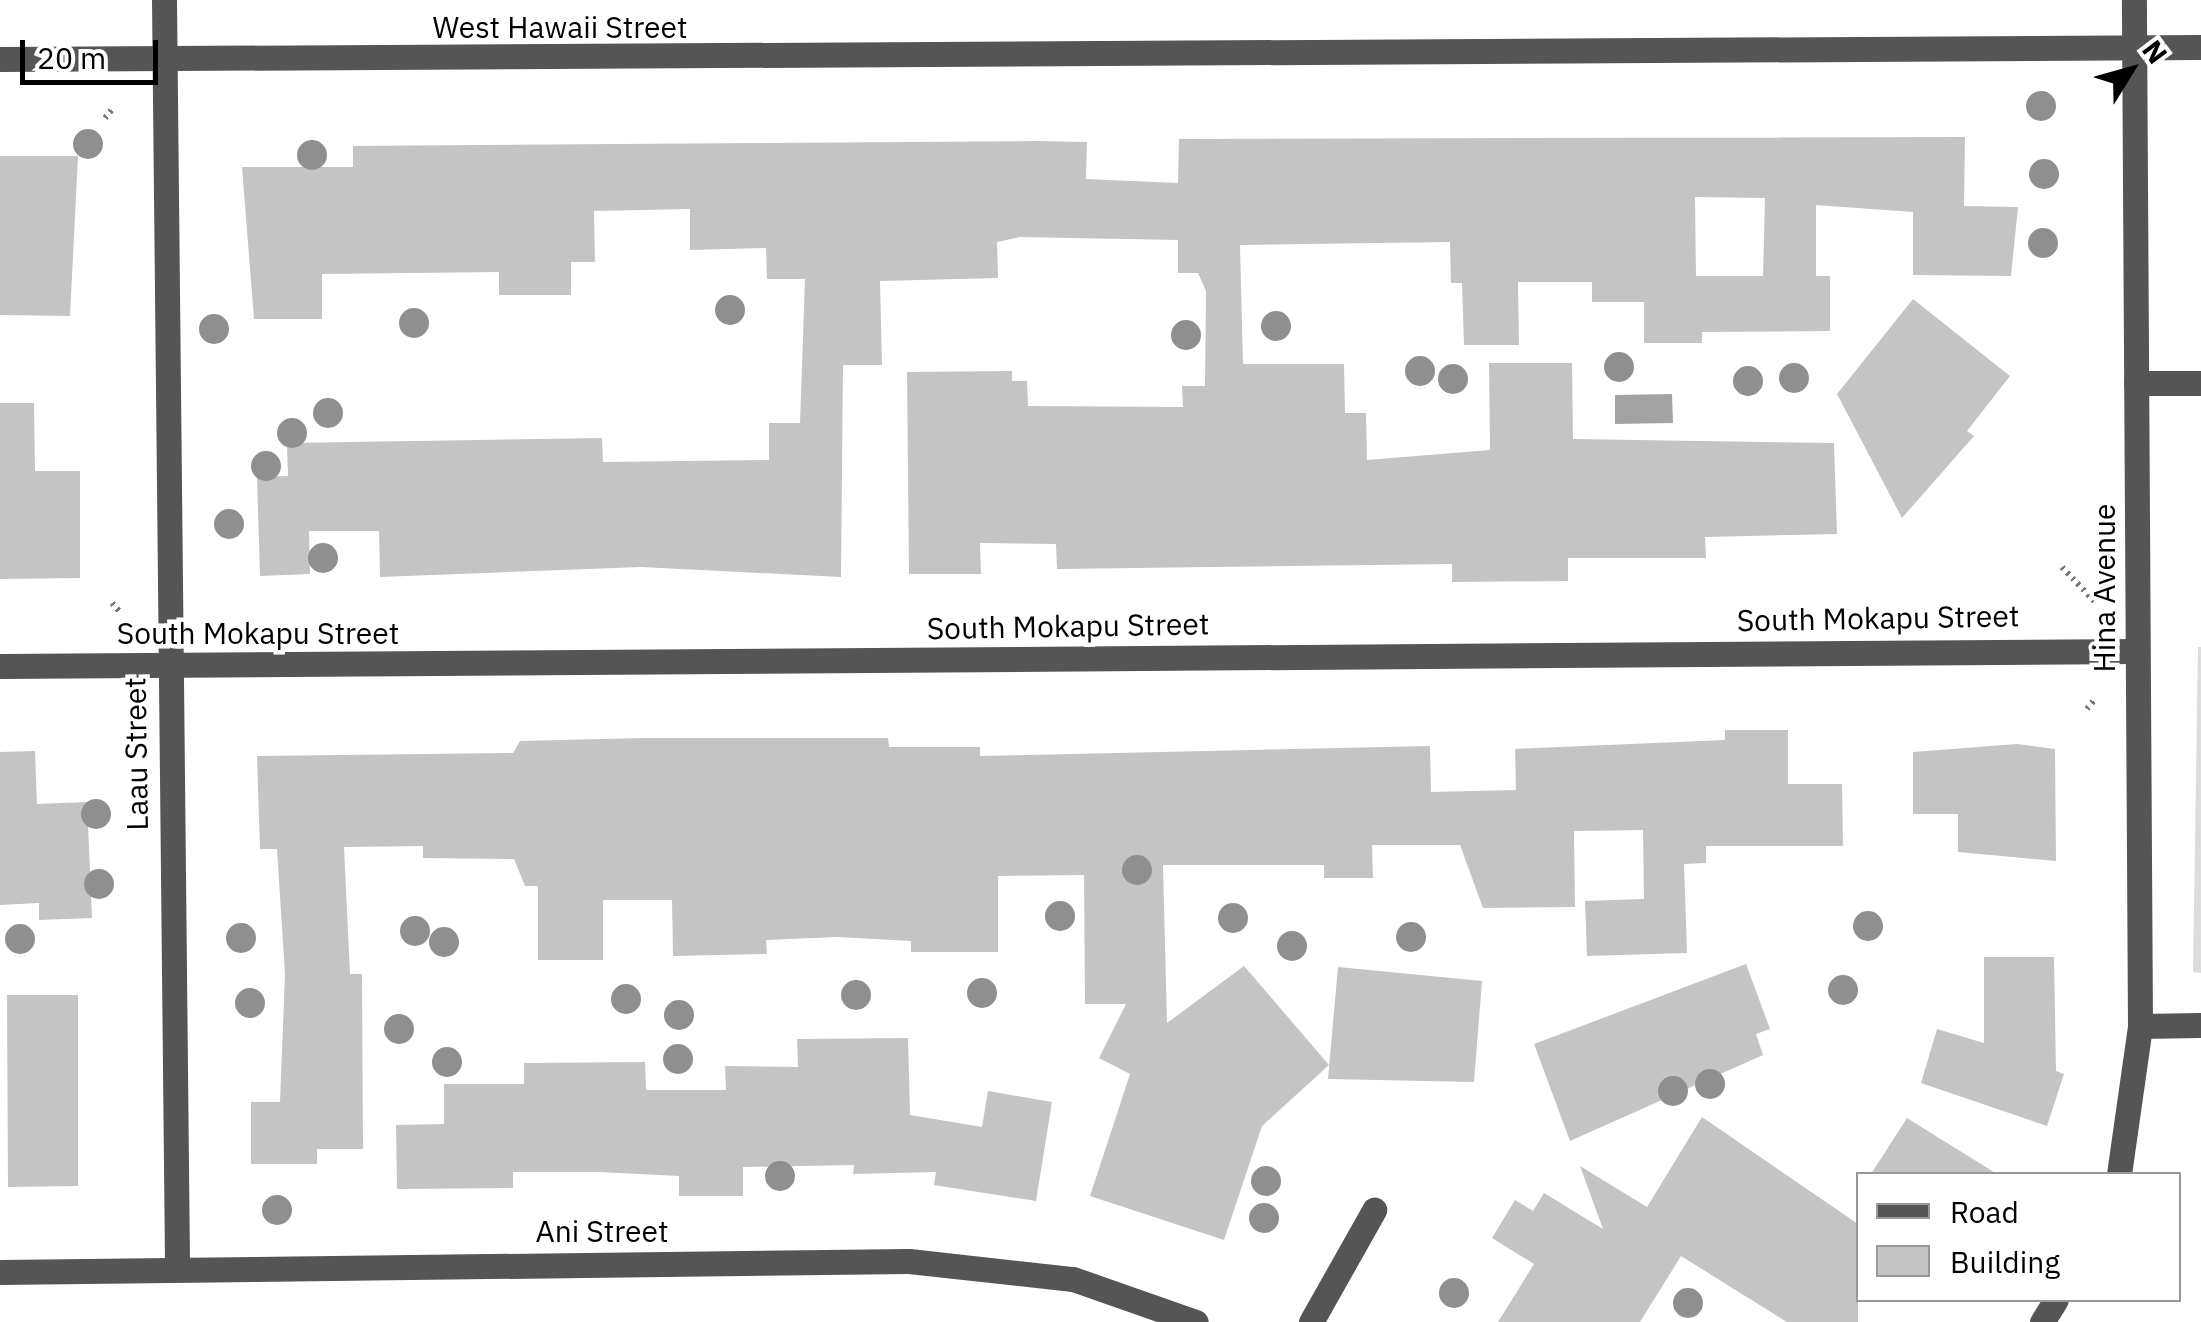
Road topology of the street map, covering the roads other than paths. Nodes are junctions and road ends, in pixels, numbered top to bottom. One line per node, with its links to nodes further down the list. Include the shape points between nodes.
1 (164, 0): 6 (street, Laau Street)
2 (2134, 0): 3 (street, Hina Avenue)
3 (2135, 47): 4 (street, West Hawaii Street); 6 (street, West Hawaii Street); 7 (street, Hina Avenue)
4 (2201, 47)
5 (0, 59): 6 (street, West Hawaii Street)
6 (164, 64): 11 (street, Laau Street)
7 (2136, 383): 8 (street); 9 (street, Hina Avenue)
8 (2201, 383)
9 (2137, 651): 11 (street, South Mokapu Street); 13 (street, Hina Avenue)
10 (0, 666): 11 (street, South Mokapu Street)
11 (167, 666): 16 (street, Laau Street)
12 (2201, 1025): 13 (street)
13 (2140, 1026): 14 (street, Hina Avenue)
14 (2118, 1172)
15 (1374, 1210): 19 (street)
16 (177, 1267): 17 (street, Ani Street); 18 (street, Ani Street, via 910,1261 1073,1279)
17 (0, 1272)
18 (1196, 1322)
19 (1310, 1322)

